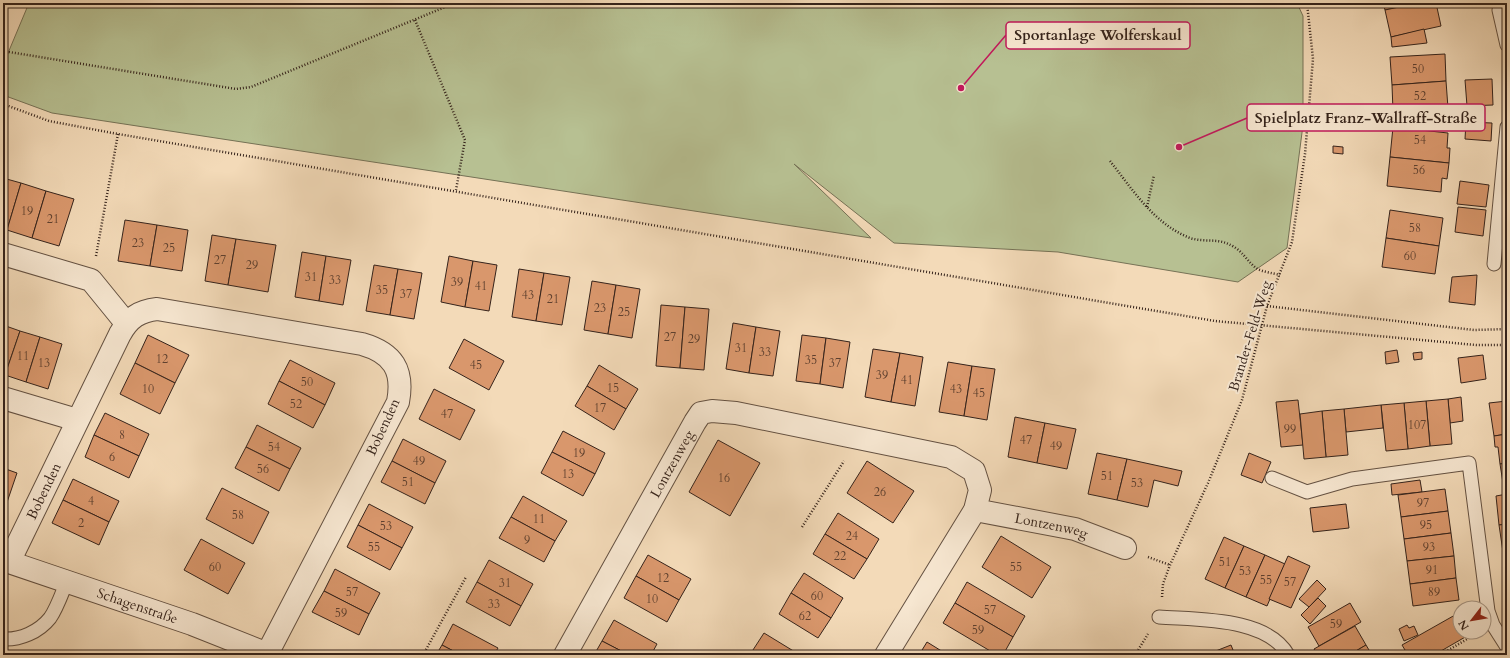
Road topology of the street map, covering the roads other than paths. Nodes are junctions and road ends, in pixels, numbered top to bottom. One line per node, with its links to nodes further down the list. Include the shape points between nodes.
1 (1499, 10): 2 (lane)
2 (1507, 45)
3 (1507, 126): 5 (lane)
4 (3, 254): 6 (street, via 91,280)
5 (1494, 264)
6 (126, 323): 8 (street, Bobenden); 17 (street, Bobenden, via 140,312 157,308 362,344 376,348 388,357 398,373 398,402)
7 (3, 398): 8 (street)
8 (77, 420): 12 (street, Bobenden)
9 (1272, 478): 16 (lane, via 1307,492 1352,480 1469,464 1488,612)
10 (975, 510): 11 (street, Lontzenweg, via 1075,528); 18 (street, Lontzenweg, via 980,490 974,471 951,457 736,413 701,413); 19 (street, Lontzenweg)
11 (1125, 548)
12 (6, 561): 13 (street, Schagenstraße)
13 (67, 581): 15 (lane, via 50,618 33,632 13,640); 17 (street, Schagenstraße, via 192,624)
14 (1159, 617): 20 (lane, via 1244,625 1264,632 1285,649)
15 (3, 639)
16 (1507, 648)
17 (269, 654)
18 (565, 655)
19 (886, 655)
20 (1288, 655)

